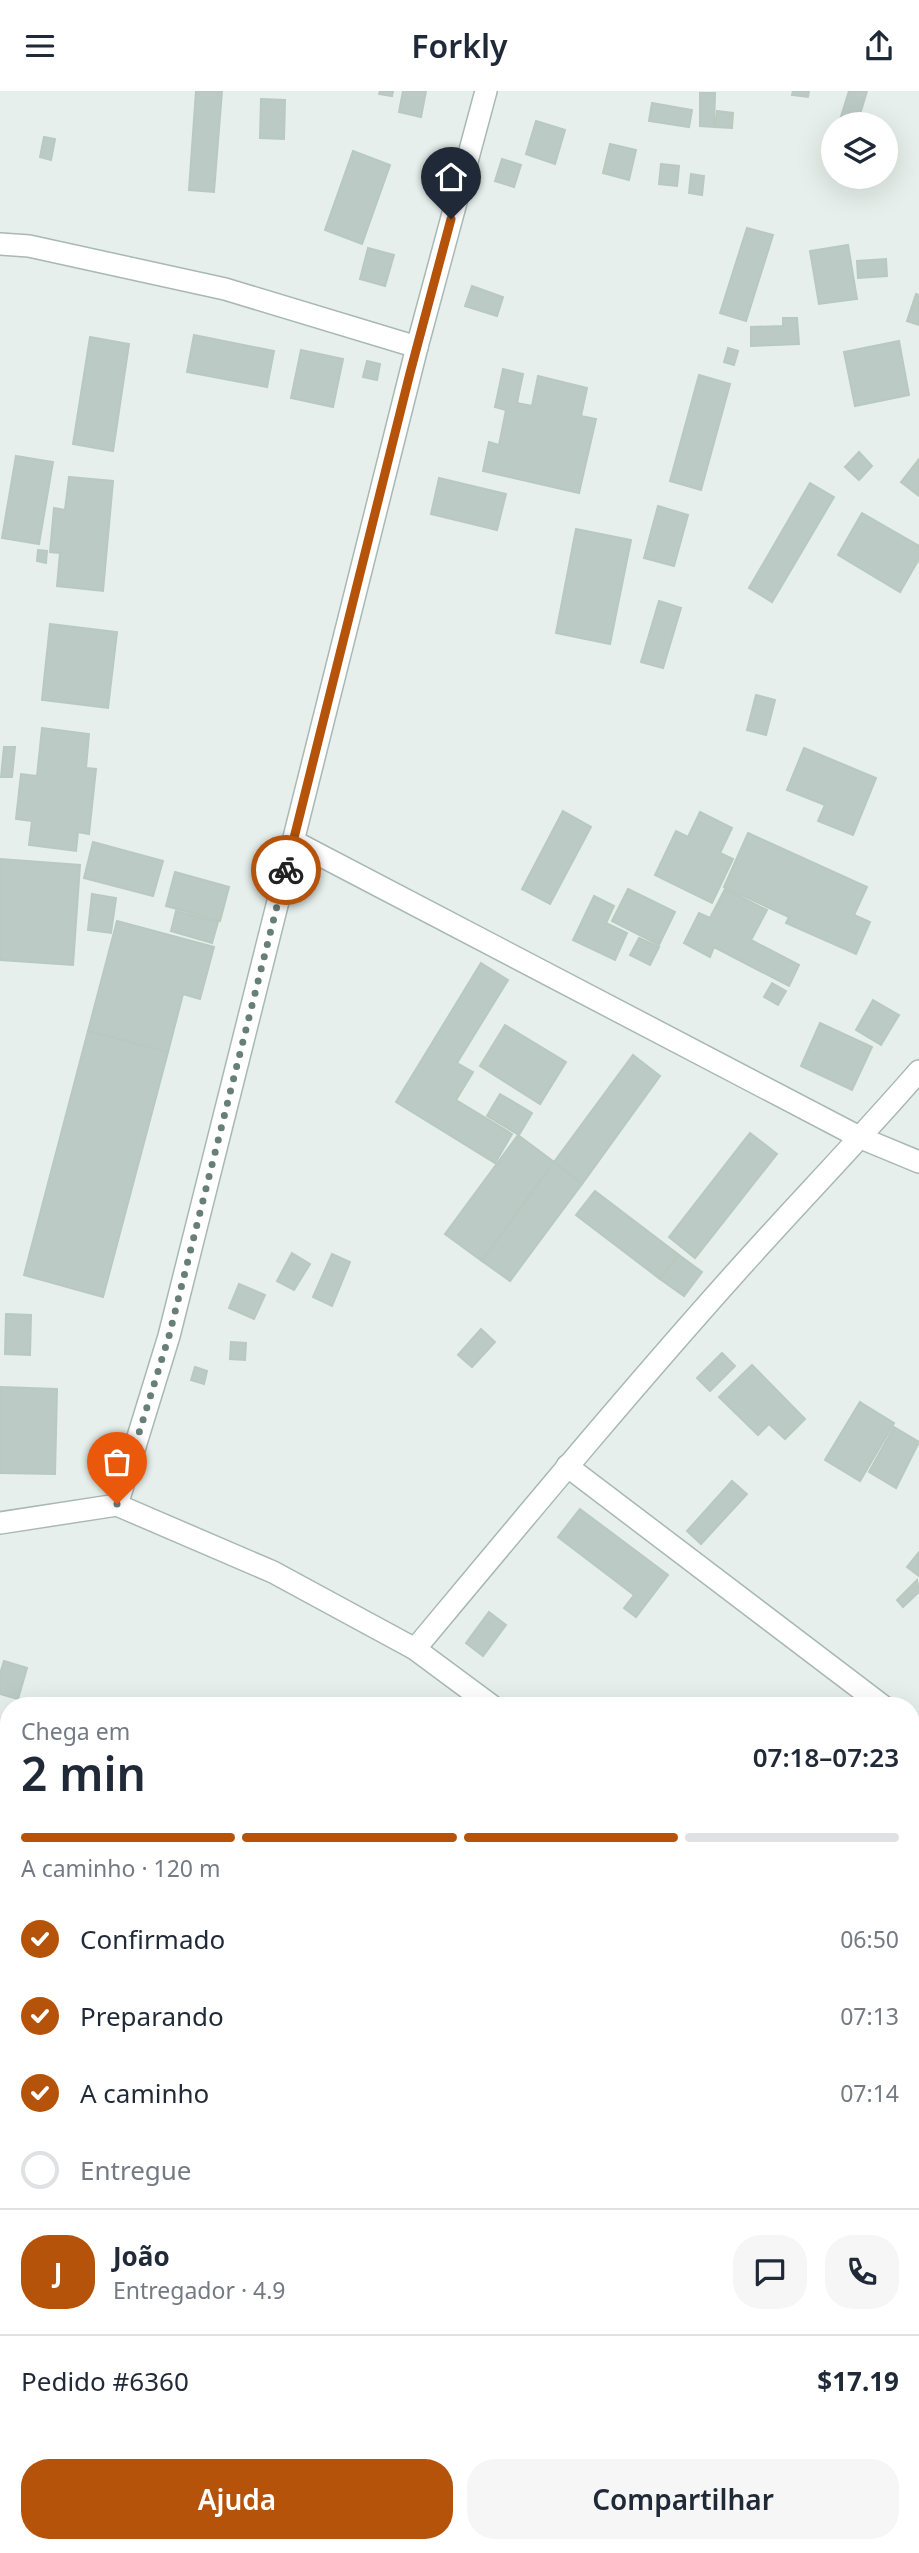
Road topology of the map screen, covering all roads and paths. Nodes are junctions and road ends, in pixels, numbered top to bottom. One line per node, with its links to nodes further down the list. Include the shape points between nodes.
1 (486, 91): 3 (street)
2 (0, 244): 3 (street, via 30,246 225,289)
3 (417, 347): 4 (street)
4 (293, 841): 6 (street); 9 (street, via 169,1336)
5 (919, 1070): 6 (street)
6 (861, 1138): 7 (street); 8 (street)
7 (919, 1162)
8 (567, 1466): 11 (street); 13 (street)
9 (117, 1504): 10 (street); 11 (street, via 273,1572)
10 (0, 1523)
11 (415, 1649): 12 (street)
12 (480, 1697)
13 (871, 1697)

